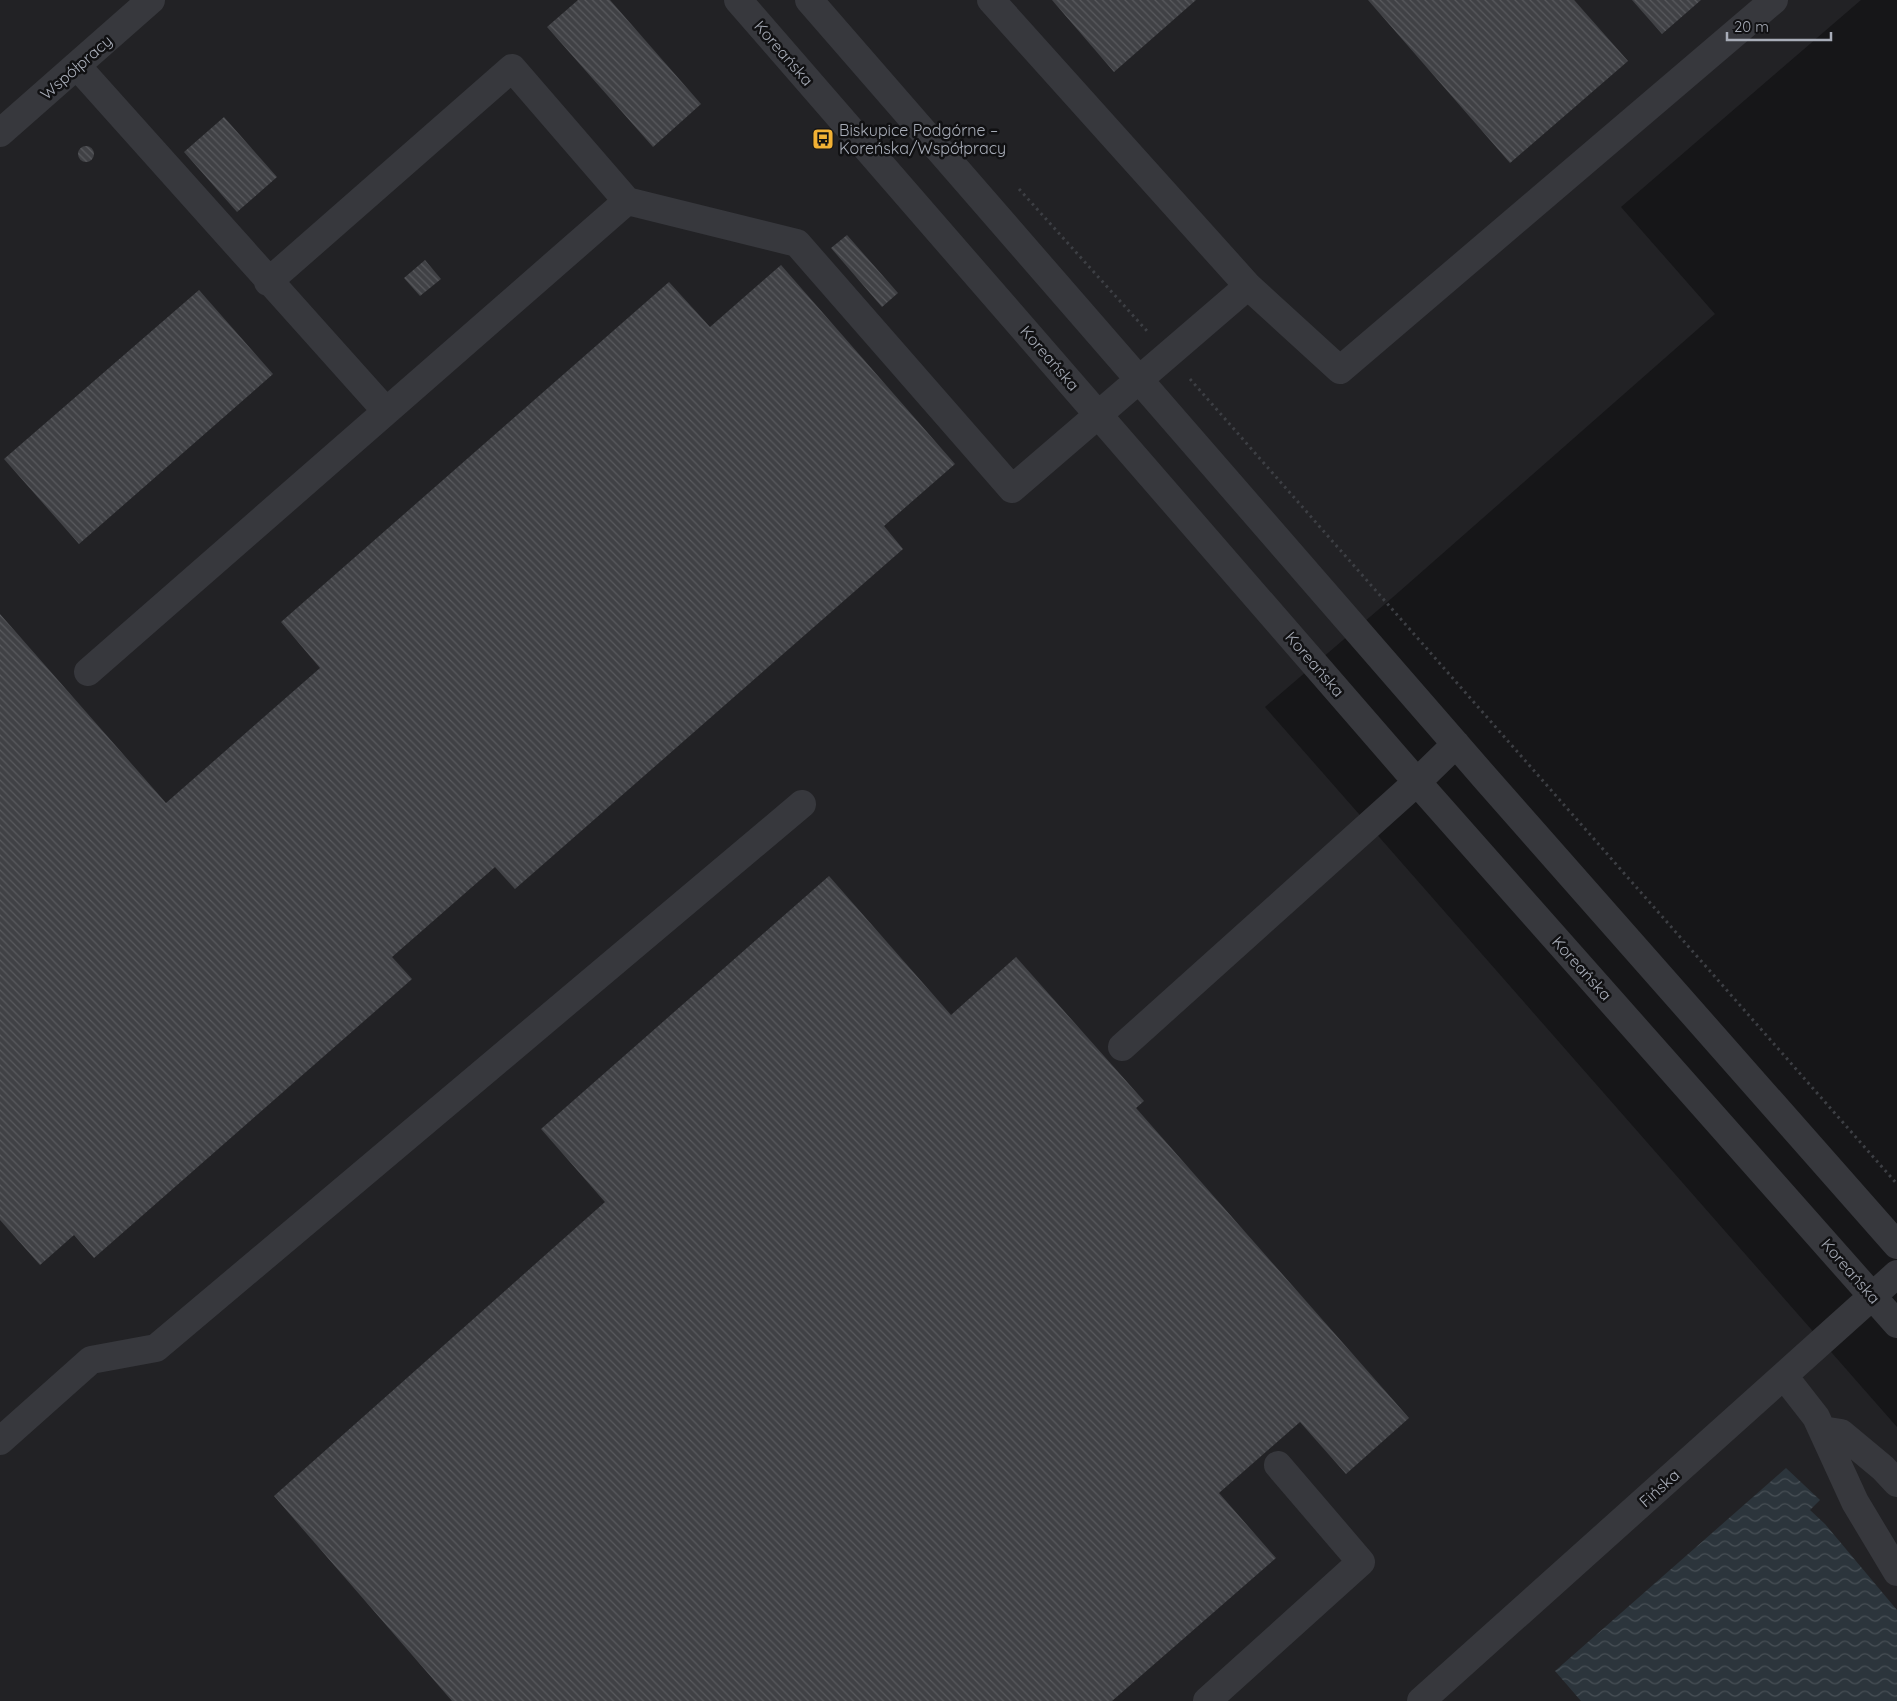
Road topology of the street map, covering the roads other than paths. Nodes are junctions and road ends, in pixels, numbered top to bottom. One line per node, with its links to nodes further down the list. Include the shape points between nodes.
1 (151, 0): 6 (street, Współpracy)
2 (738, 0): 13 (street, Koreańska)
3 (809, 0): 11 (street)
4 (992, 0): 10 (street)
5 (1774, 0): 10 (street, via 1340,370)
6 (77, 66): 7 (street, Współpracy); 9 (street)
7 (0, 133)
8 (627, 201): 9 (street, via 512,68); 12 (street); 13 (street, via 797,243 1012,489)
9 (268, 282): 12 (street)
10 (1248, 286): 11 (street)
11 (1138, 381): 13 (street); 15 (street)
12 (386, 411): 14 (street)
13 (1098, 413): 16 (street, Koreańska)
14 (88, 672)
15 (1456, 744): 16 (street); 19 (street)
16 (1417, 782): 18 (street); 21 (street, Koreańska)
17 (802, 804): 25 (street, via 156,1348 91,1360)
18 (1122, 1047)
19 (1897, 1245)
20 (1897, 1274): 21 (street, Fińska)
21 (1873, 1296): 22 (street, Koreańska); 23 (street, Fińska)
22 (1897, 1324)
23 (1784, 1376): 24 (street); 29 (street, Fińska)
24 (1822, 1430): 27 (street, via 1841,1433); 28 (street, via 1855,1502)
25 (0, 1441)
26 (1278, 1464): 30 (street, via 1361,1562)
27 (1897, 1483)
28 (1897, 1572)
29 (1430, 1698)
30 (1207, 1701)

